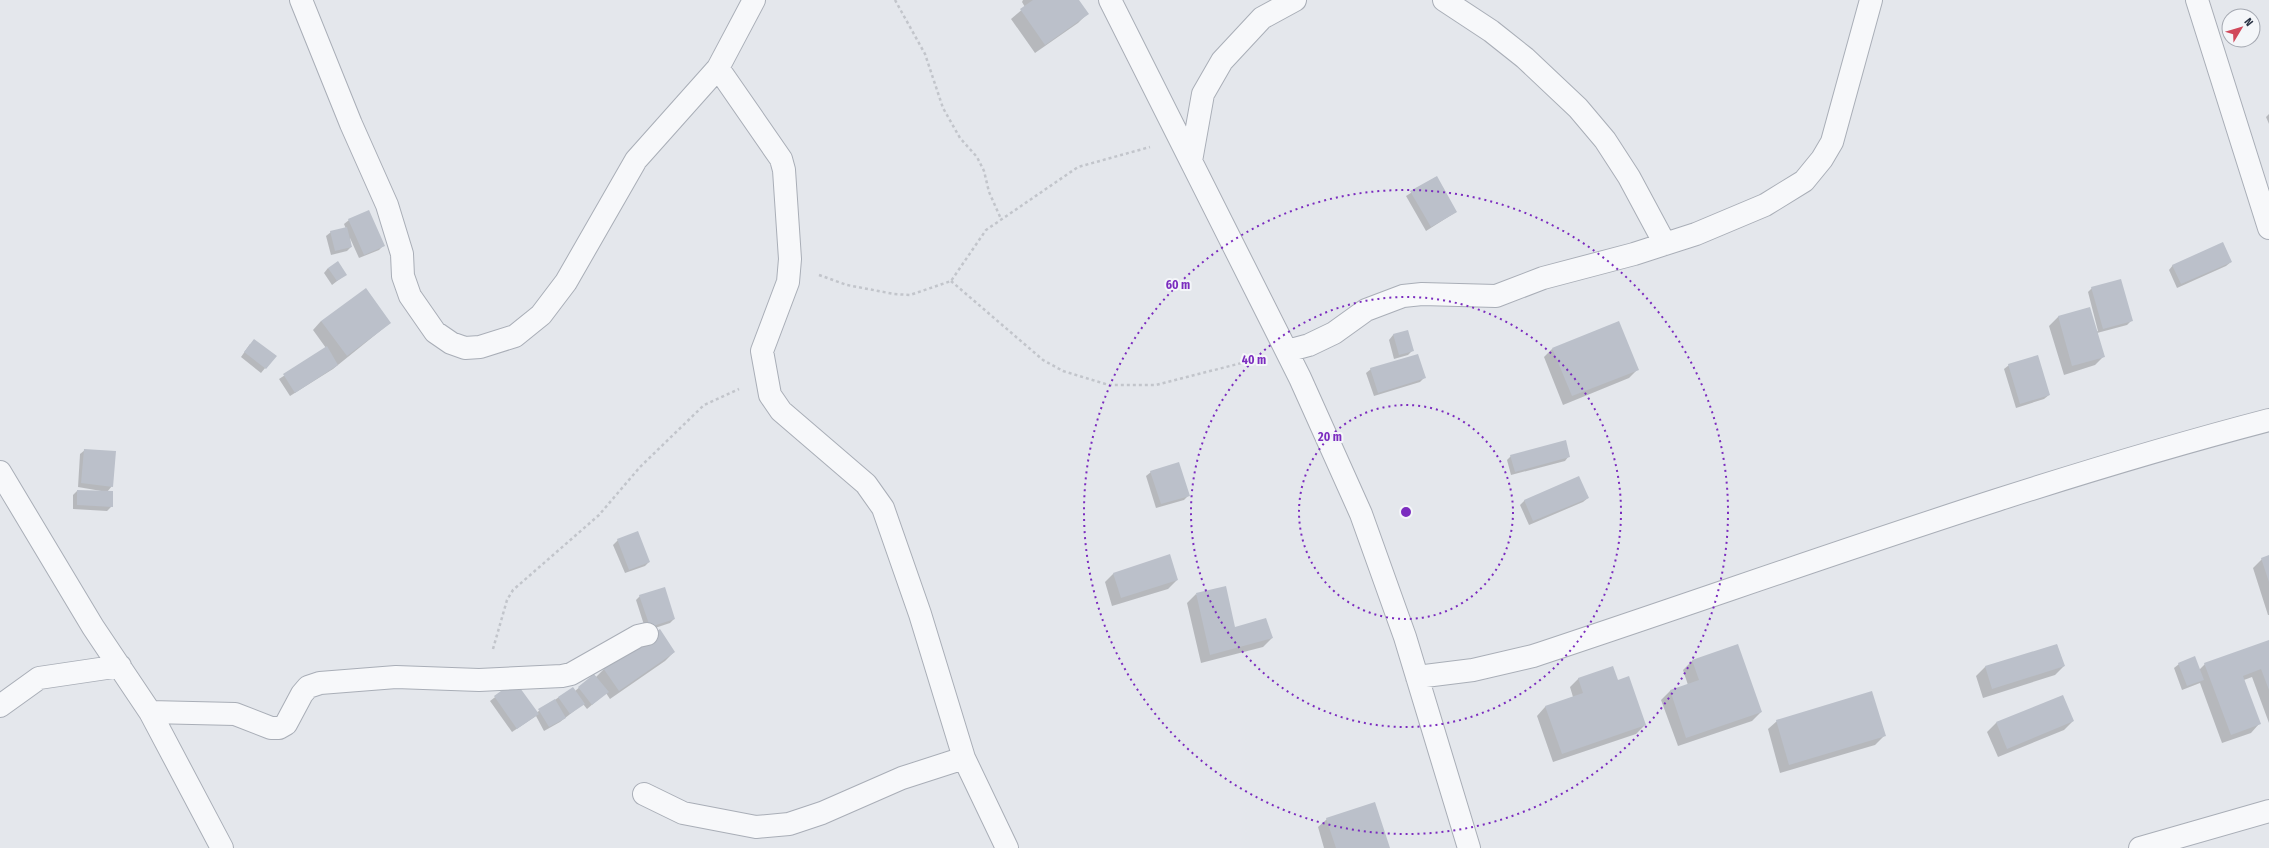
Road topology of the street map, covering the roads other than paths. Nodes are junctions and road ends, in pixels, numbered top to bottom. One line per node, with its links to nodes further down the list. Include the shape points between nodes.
1 (302, 0): 10 (street, via 351,124 387,205 402,254 404,276 410,296 435,332 451,343 465,348 480,347 515,336 541,315 566,282 636,160)
2 (754, 0): 10 (street)
3 (1110, 0): 11 (street)
4 (1295, 0): 11 (street, via 1262,18 1222,61 1203,94)
5 (1444, 0): 9 (street)
6 (1466, 0): 9 (street)
7 (1870, 0): 13 (street, via 1832,142 1822,160 1804,181 1765,205)
8 (2195, 3): 12 (street)
9 (1491, 30): 13 (street, via 1578,108 1605,140 1629,177)
10 (718, 68): 22 (street, via 781,159 784,170 790,259 788,282 762,351 770,395 781,411 866,484 883,508 920,614)
11 (1191, 161): 14 (street)
12 (2269, 228)
13 (1665, 244): 14 (street, via 1542,278 1496,296 1403,296 1366,310 1334,332 1309,345)
14 (1287, 351): 19 (street, via 1361,514)
15 (2269, 420): 19 (street, via 2170,446 1928,522 1533,656 1473,670)
16 (0, 472): 18 (street)
17 (647, 634): 21 (street, via 638,636 571,674 479,680 396,676 320,683 308,687 286,724 279,728 271,728 235,714)
18 (120, 666): 20 (street, via 39,678); 21 (street)
19 (1417, 677): 27 (street)
20 (0, 706)
21 (150, 712): 25 (street)
22 (964, 758): 23 (street, via 902,778 822,813 789,824 756,827 683,813); 26 (street)
23 (644, 794)
24 (2269, 811): 28 (street)
25 (222, 848)
26 (1007, 848)
27 (1468, 848)
28 (2140, 848)

